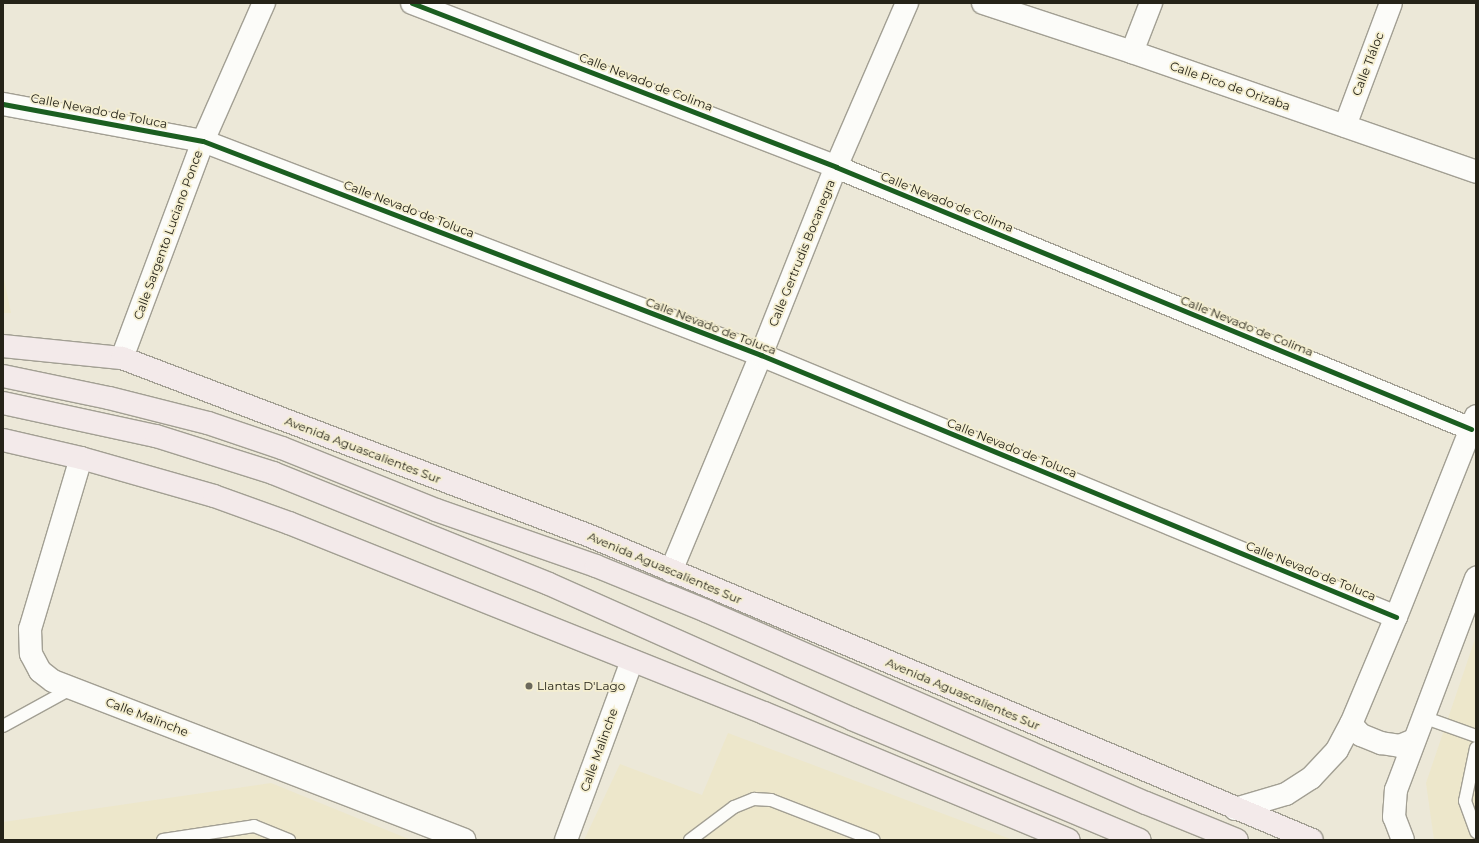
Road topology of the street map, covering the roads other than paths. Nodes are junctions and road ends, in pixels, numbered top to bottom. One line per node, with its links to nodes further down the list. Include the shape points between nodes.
1 (264, 3): 10 (street, Calle Sargento Luciano Ponce)
2 (412, 3): 11 (street, Calle Nevado de Colima)
3 (907, 3): 11 (street, Calle Gertrudis Bocanegra)
4 (983, 3): 7 (street, Calle Pico de Orizaba)
5 (1151, 3): 7 (street)
6 (1391, 3): 9 (street, Calle Tláloc)
7 (1132, 52): 9 (street, Calle Pico de Orizaba)
8 (3, 104): 10 (street, Calle Nevado de Toluca)
9 (1345, 126): 12 (street, Calle Pico de Orizaba)
10 (203, 141): 14 (street, Calle Nevado de Toluca); 15 (street, Calle Sargento Luciano Ponce)
11 (836, 167): 14 (street, Calle Gertrudis Bocanegra); 18 (street, Calle Nevado de Colima)
12 (1476, 172)
13 (3, 346): 15 (main road, Avenida Aguascalientes Sur)
14 (761, 355): 21 (street, Calle Gertrudis Bocanegra); 23 (street, Calle Nevado de Toluca)
15 (122, 358): 21 (main road, Avenida Aguascalientes Sur, via 582,533)
16 (3, 376): 42 (main road, Avenida Aguascalientes Sur, via 109,398 208,423 282,448 436,510 596,566 706,611 1146,804)
17 (3, 403): 41 (main road, via 156,436 230,458 423,532 549,584 852,719)
18 (1473, 422): 23 (street)
19 (3, 440): 20 (main road)
20 (81, 458): 24 (main road, via 214,496 288,523); 25 (street, Calle Malinche, via 30,629 31,654 40,672 53,681)
21 (671, 571): 32 (main road, Avenida Aguascalientes Sur)
22 (1476, 578): 26 (street)
23 (1396, 617): 27 (street)
24 (632, 661): 37 (street, Calle Malinche); 40 (main road)
25 (72, 688): 28 (lane); 36 (street, Calle Malinche)
26 (1423, 717): 29 (lane); 30 (street)
27 (1351, 724): 30 (street, via 1361,735 1381,743 1400,746); 32 (street, via 1337,750 1311,778 1286,794)
28 (3, 726)
29 (1476, 736)
30 (1414, 740): 44 (street, via 1396,790 1394,817)
31 (1476, 748): 33 (lane, via 1465,801)
32 (1235, 809): 43 (main road, Avenida Aguascalientes Sur)
33 (1476, 832)
34 (163, 840): 35 (lane, via 254,826)
35 (289, 840)
36 (464, 840)
37 (566, 840)
38 (690, 840): 39 (lane, via 734,808 754,799 771,800)
39 (874, 840)
40 (1069, 840)
41 (1140, 840)
42 (1237, 840)
43 (1312, 840)
44 (1403, 840)

